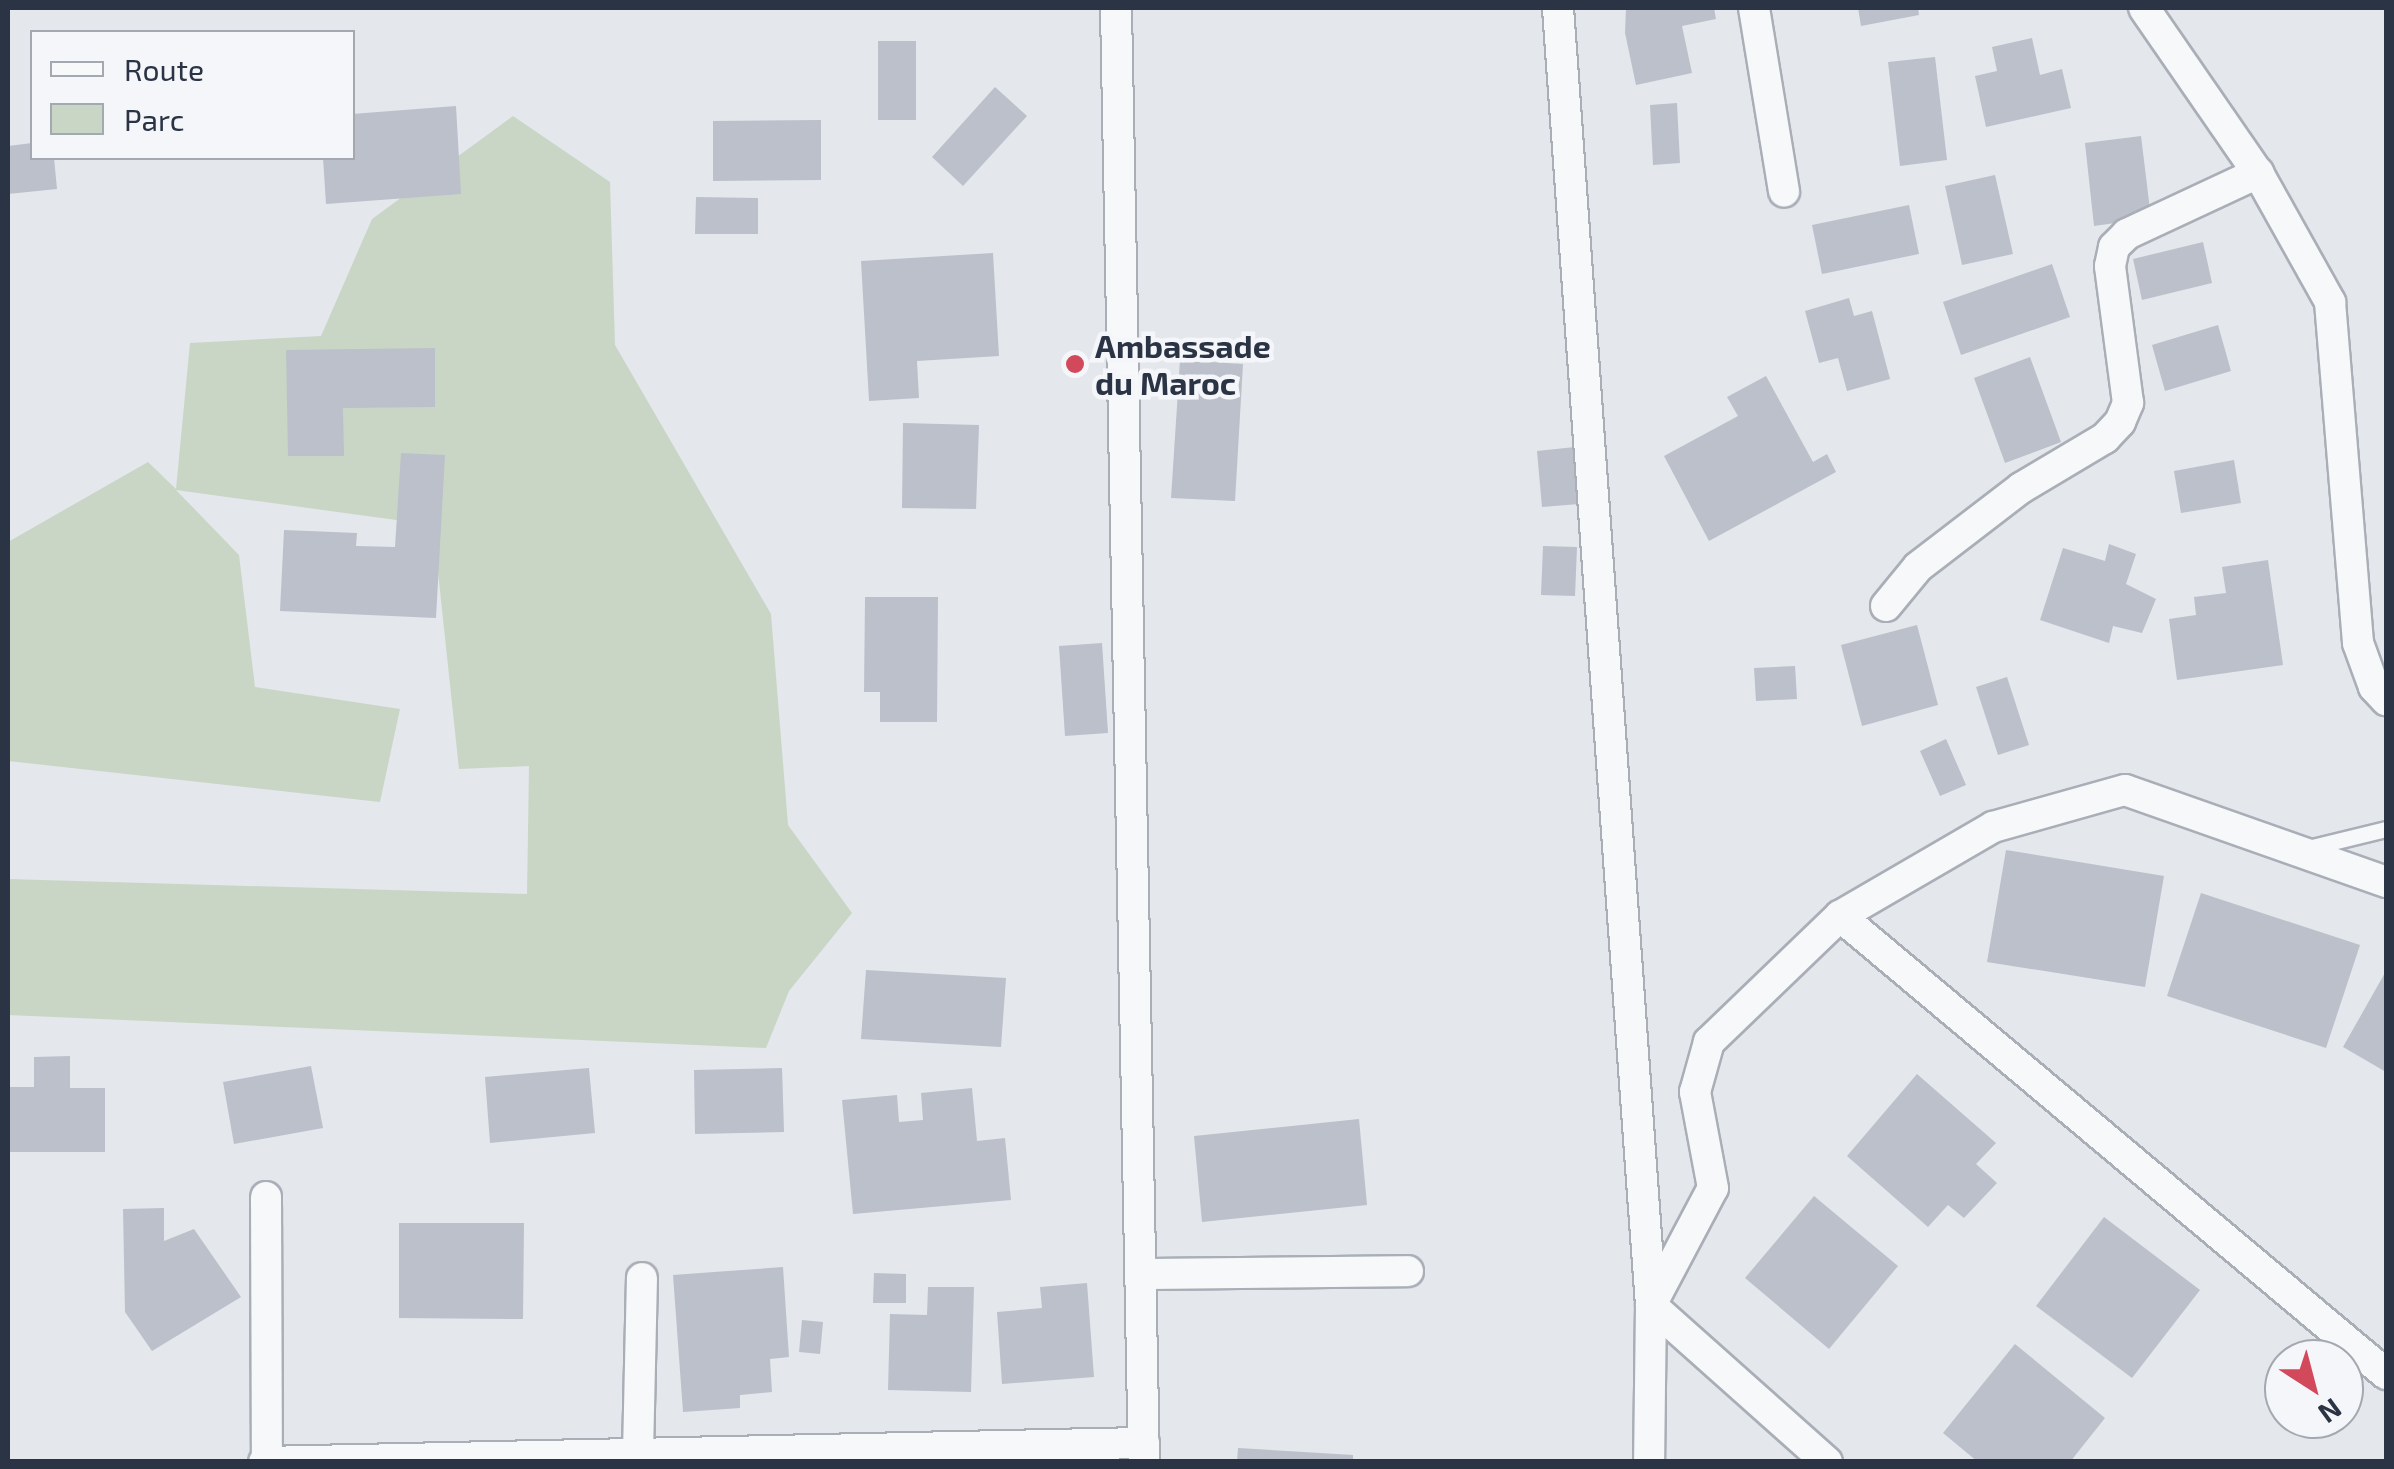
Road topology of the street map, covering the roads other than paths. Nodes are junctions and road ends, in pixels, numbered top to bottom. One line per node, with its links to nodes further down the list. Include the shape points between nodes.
1 (1116, 8): 15 (street)
2 (1558, 8): 17 (street)
3 (1754, 8): 6 (street)
4 (2144, 8): 5 (street)
5 (2258, 174): 7 (street, via 2127,234 2114,247 2110,266 2128,403 2120,422 1918,567); 8 (street, via 2330,302 2358,643 2374,687)
6 (1784, 192)
7 (1886, 606)
8 (2386, 700)
9 (2386, 829): 10 (lane)
10 (2298, 851): 11 (street); 12 (street, via 2126,790 1992,828)
11 (2386, 882)
12 (1840, 916): 17 (street, via 1709,1042 1695,1092 1713,1188); 18 (street)
13 (266, 1198): 22 (street)
14 (1408, 1271): 15 (street)
15 (1141, 1274): 19 (street)
16 (642, 1278): 20 (street)
17 (1651, 1305): 23 (street); 24 (street)
18 (2386, 1374)
19 (1144, 1452): 20 (street)
20 (638, 1454): 21 (street)
21 (587, 1458): 22 (street)
22 (266, 1462)
23 (1649, 1462)
24 (1827, 1462)

